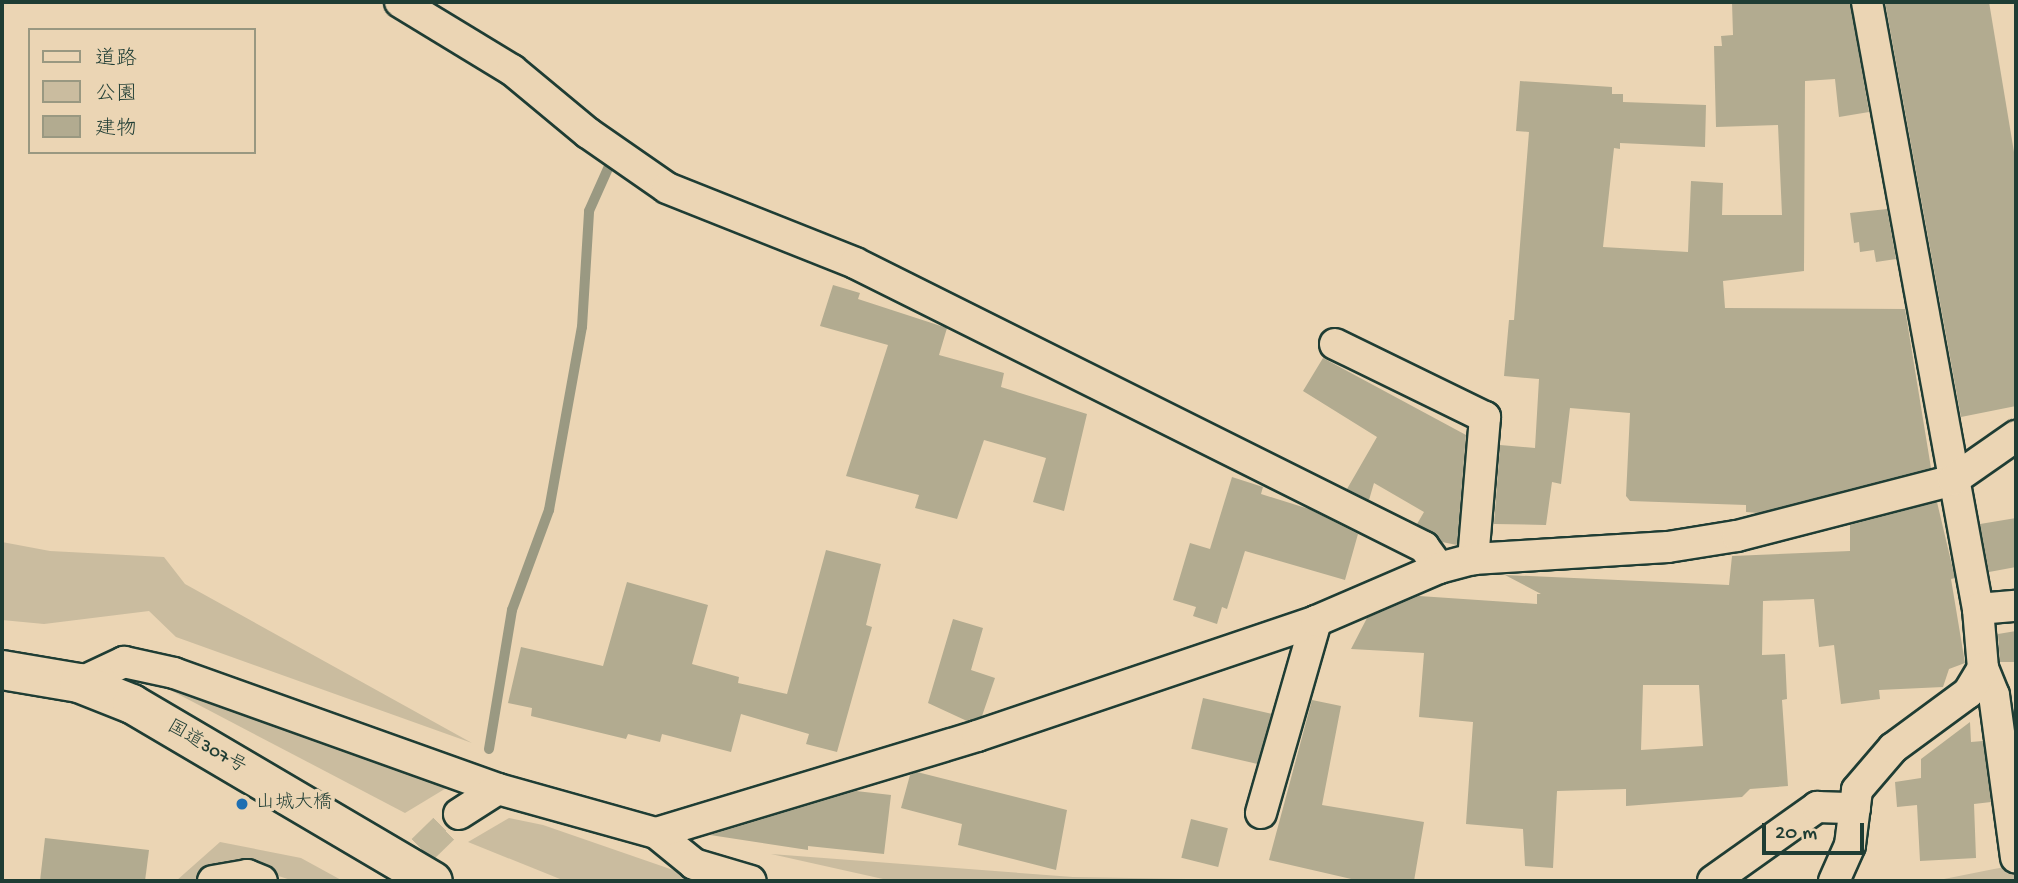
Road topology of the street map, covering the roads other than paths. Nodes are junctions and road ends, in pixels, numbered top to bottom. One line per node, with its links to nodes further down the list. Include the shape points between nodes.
1 (400, 2): 7 (street, via 512,70 587,133 667,188 855,263 1424,547)
2 (1867, 2): 5 (street)
3 (1335, 344): 6 (street, via 1485,417)
4 (2016, 436): 5 (street)
5 (1953, 480): 6 (street, via 1737,536 1668,547); 9 (street)
6 (1473, 559): 7 (street)
7 (1439, 568): 10 (street)
8 (2016, 606): 9 (street)
9 (1978, 609): 11 (street)
10 (1316, 621): 16 (street); 18 (street, via 977,736)
11 (1983, 668): 15 (street, via 1968,693 1893,748 1857,790); 19 (street, via 1994,695)
12 (2, 670): 13 (highway, 国道307号)
13 (79, 683): 14 (street, via 124,662 174,673); 22 (highway, 国道307号, via 132,704)
14 (498, 789): 17 (street); 18 (street)
15 (1855, 808): 24 (street, via 1817,807); 25 (street, via 1850,845)
16 (1261, 813)
17 (459, 814)
18 (656, 834): 23 (street, via 695,864)
19 (2016, 858)
20 (213, 881): 21 (street, via 247,875)
21 (262, 881)
22 (433, 881)
23 (751, 881)
24 (1713, 881)
25 (1834, 881)

